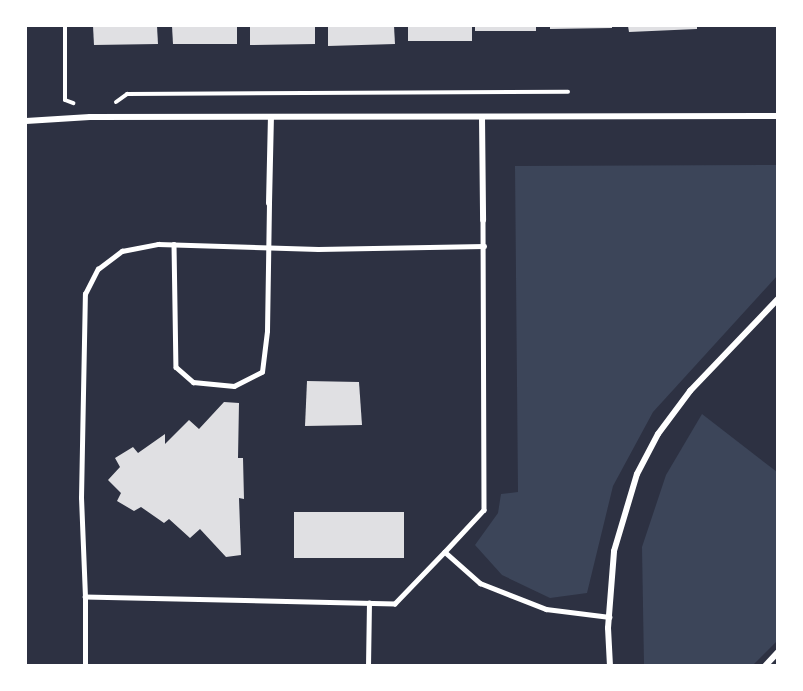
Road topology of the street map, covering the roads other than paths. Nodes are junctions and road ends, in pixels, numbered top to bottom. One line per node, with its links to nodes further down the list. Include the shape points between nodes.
1 (777, 116): 3 (street)
2 (271, 117): 3 (street); 4 (street); 5 (street)
3 (482, 117): 6 (street)
4 (26, 121)
5 (269, 203): 9 (lane)
6 (483, 220): 8 (lane)
7 (174, 244): 9 (lane); 9 (lane, via 176,366 193,382 234,386 262,372 267,331); 12 (lane, via 122,251 98,269 85,294 81,498)
8 (484, 246): 9 (lane); 11 (lane, via 484,510)
9 (266, 247)
10 (777, 299): 14 (street, via 690,391 658,434 624,509 614,551)
11 (445, 552): 13 (lane, via 395,604); 14 (lane, via 480,583 546,609)
12 (85, 597): 13 (lane); 16 (lane)
13 (369, 603): 17 (lane)
14 (609, 617): 18 (street)
15 (777, 652): 19 (street)
16 (85, 666)
17 (368, 666)
18 (610, 666)
19 (765, 666)

